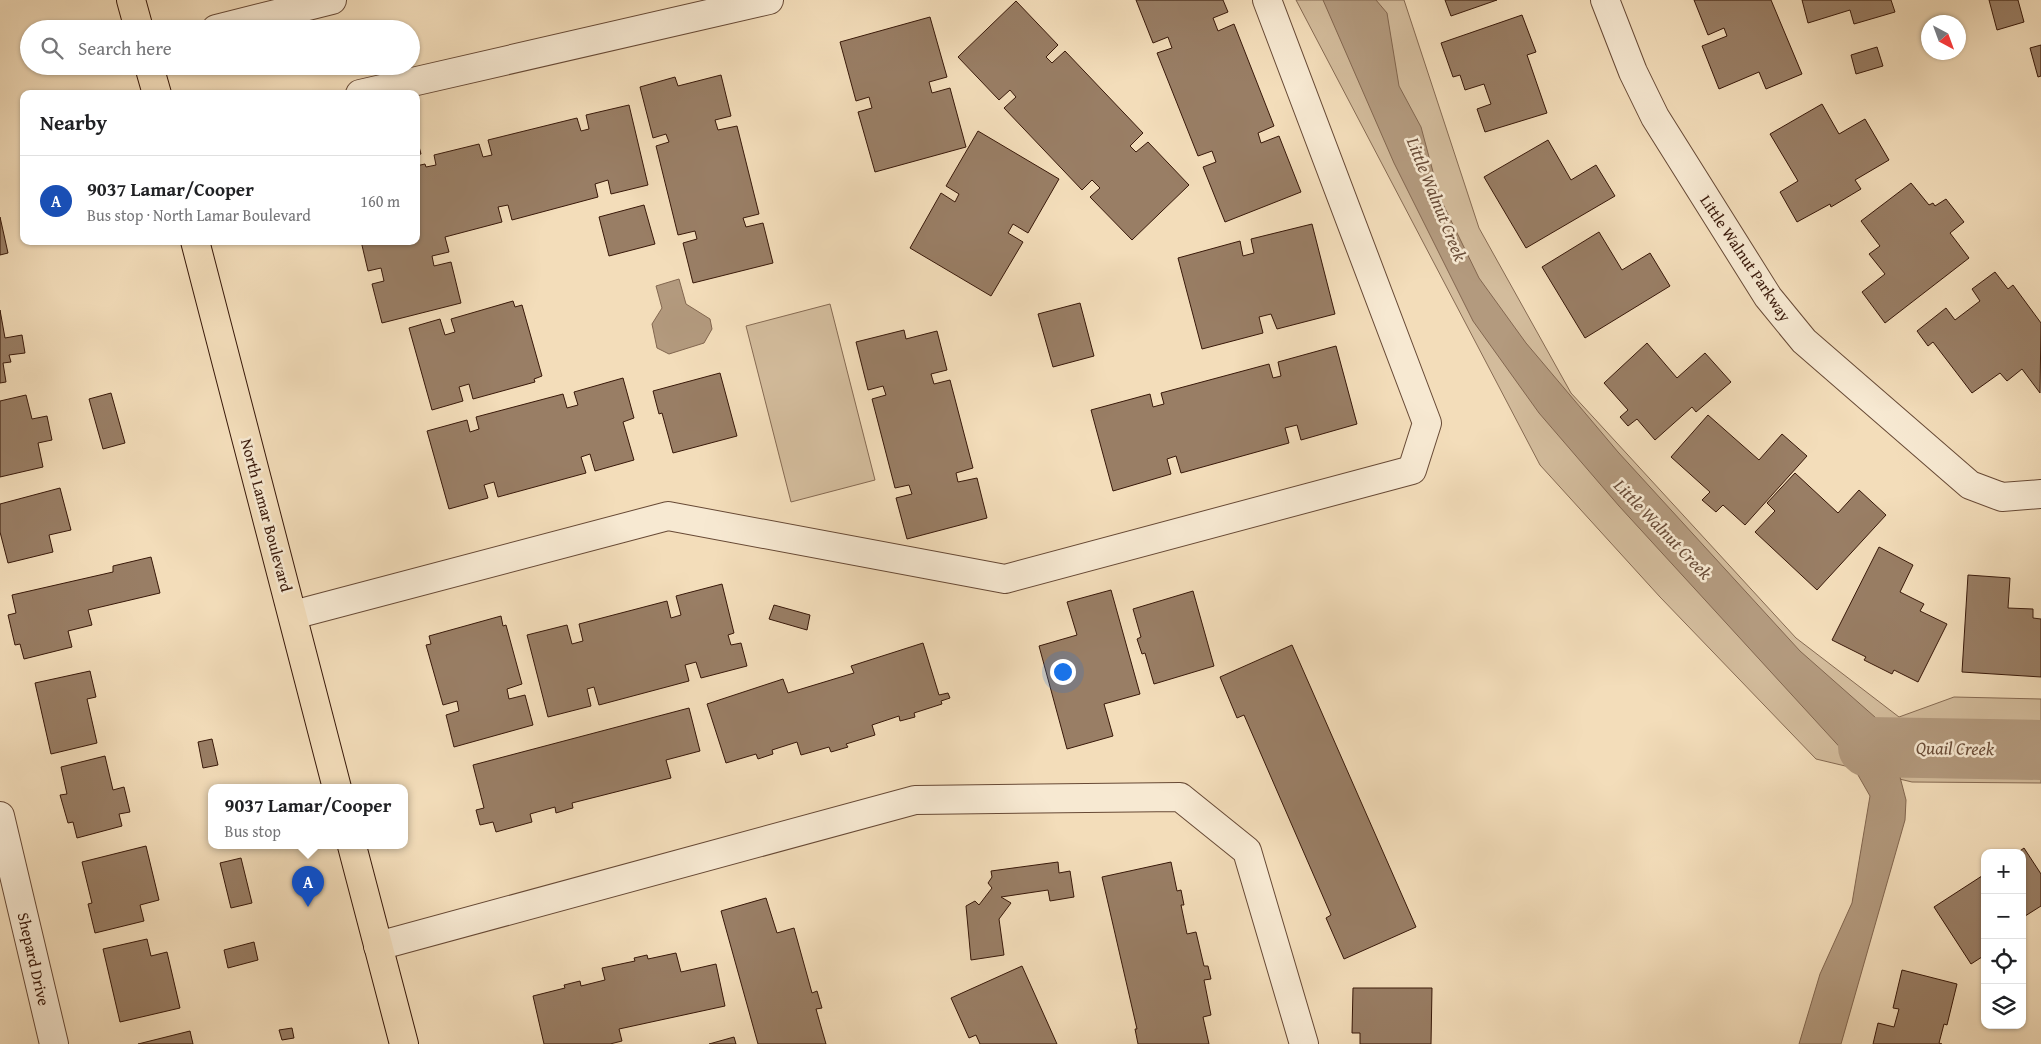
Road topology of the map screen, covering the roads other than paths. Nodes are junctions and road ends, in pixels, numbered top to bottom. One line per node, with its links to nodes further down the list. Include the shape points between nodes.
1 (131, 0): 6 (main road)
2 (332, 0): 7 (street)
3 (769, 0): 10 (street)
4 (1267, 0): 13 (street, via 1427,423 1412,470 1005,579 668,516)
5 (1605, 0): 12 (street, Little Walnut Parkway, via 1633,72 1655,117 1768,297 1804,341 1970,485 2002,497)
6 (137, 20)
7 (252, 20)
8 (151, 75): 9 (main road)
9 (155, 90)
10 (377, 90)
11 (197, 245): 13 (main road, North Lamar Boulevard)
12 (2041, 494)
13 (293, 615): 14 (main road, North Lamar Boulevard)
14 (336, 784)
15 (0, 816): 18 (street, Shepard Drive)
16 (353, 849): 17 (main road)
17 (378, 946): 19 (main road); 20 (street, via 914,800 1180,797 1247,851)
18 (54, 1044)
19 (404, 1044)
20 (1304, 1044)

